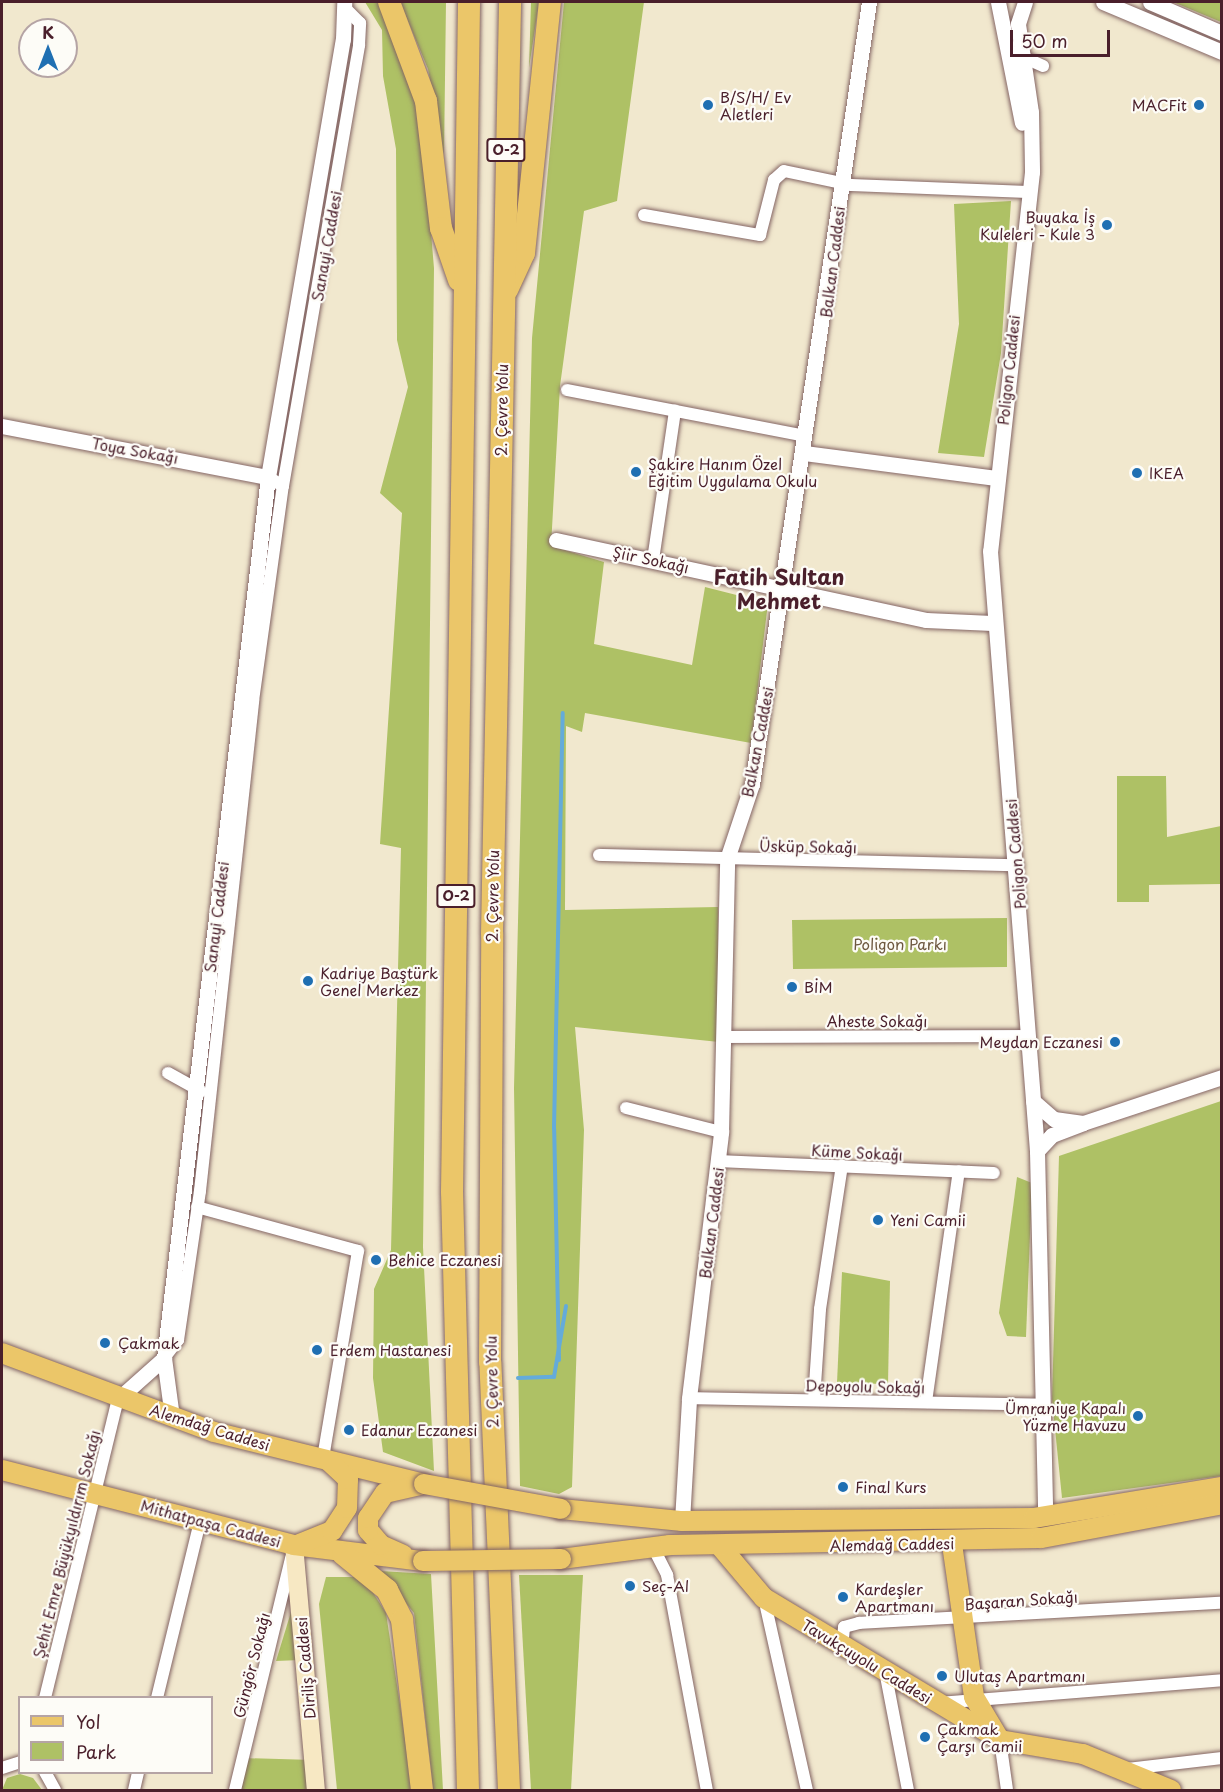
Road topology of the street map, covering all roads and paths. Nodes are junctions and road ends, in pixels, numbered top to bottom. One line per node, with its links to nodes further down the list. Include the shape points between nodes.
1 (389, 2): 18 (highway, via 426,101 441,228)
2 (470, 2): 18 (highway, O-2)
3 (510, 2): 19 (highway, 2. Çevre Yolu / O-2)
4 (550, 2): 19 (highway, via 524,253)
5 (869, 2): 15 (street, Balkan Caddesi)
6 (998, 2): 16 (street, via 1017,88)
7 (1025, 2): 13 (street, via 1018,24)
8 (1103, 2): 12 (street)
9 (1150, 2): 11 (street)
10 (346, 6): 25 (street, Sanayi Caddesi); 27 (street, Sanayi Caddesi, via 360,23 359,45)
11 (1221, 33)
12 (1221, 52)
13 (1023, 57): 14 (street); 16 (street, via 1032,134)
14 (1043, 66)
15 (842, 184): 16 (street, via 952,193); 17 (street, via 784,171 774,180 760,235); 23 (street, Balkan Caddesi)
16 (1028, 192): 26 (street, Poligon Caddesi)
17 (644, 215)
18 (464, 296): 97 (highway, O-2, via 452,1192)
19 (503, 299): 98 (highway, 2. Çevre Yolu / O-2, via 490,1362)
20 (567, 390): 21 (street)
21 (675, 411): 23 (street); 29 (street)
22 (2, 426): 25 (street, Toya Sokağı)
23 (806, 436): 24 (street, Balkan Caddesi)
24 (804, 453): 26 (street); 30 (street, Balkan Caddesi)
25 (268, 477): 27 (street); 39 (street, Sanayi Caddesi)
26 (996, 478): 31 (street, Poligon Caddesi)
27 (283, 486): 40 (street, Sanayi Caddesi, via 253,701)
28 (556, 540): 29 (street, Şiir Sokağı)
29 (653, 560): 30 (street, Şiir Sokağı)
30 (782, 587): 31 (street, Şiir Sokağı, via 808,598 926,620); 33 (street, Balkan Caddesi, via 752,784)
31 (992, 623): 34 (street, Poligon Caddesi)
32 (598, 855): 33 (street, Üsküp Sokağı)
33 (727, 859): 34 (street, Üsküp Sokağı); 36 (street, Balkan Caddesi, via 721,970)
34 (1018, 865): 35 (street, Poligon Caddesi)
35 (1027, 1036): 36 (street, Aheste Sokağı); 41 (street, Poligon Caddesi)
36 (727, 1037): 44 (street, Balkan Caddesi)
37 (168, 1072): 39 (street)
38 (1221, 1077): 43 (street)
39 (195, 1089): 40 (street); 52 (street, Sanayi Caddesi)
40 (211, 1093): 50 (street, Sanayi Caddesi)
41 (1033, 1101): 43 (street, via 1054,1119); 45 (street, Poligon Caddesi)
42 (626, 1108): 44 (street)
43 (1083, 1123): 45 (street, via 1052,1135)
44 (721, 1131): 46 (street, Balkan Caddesi)
45 (1037, 1151): 57 (street, Poligon Caddesi)
46 (718, 1161): 47 (street, Küme Sokağı); 53 (street, Balkan Caddesi)
47 (842, 1166): 48 (street, Küme Sokağı); 55 (street, via 820,1309)
48 (959, 1171): 49 (street, Küme Sokağı); 56 (street)
49 (994, 1173)
50 (198, 1207): 52 (street, Sanayi Caddesi, via 178,1340); 59 (street, via 358,1251)
51 (2, 1353): 54 (main road, Alemdağ Caddesi)
52 (164, 1358): 54 (street, Sanayi Caddesi); 58 (street, Sanayi Caddesi)
53 (689, 1398): 55 (street, Depoyolu Sokağı); 67 (street, Balkan Caddesi)
54 (118, 1399): 58 (main road, Alemdağ Caddesi); 63 (street, Şehit Emre Büyükyıldırım Sokağı)
55 (814, 1400): 56 (street, Depoyolu Sokağı)
56 (926, 1402): 57 (street, Depoyolu Sokağı)
57 (1040, 1405): 65 (street, Poligon Caddesi)
58 (172, 1417): 59 (main road, Alemdağ Caddesi)
59 (323, 1459): 61 (main road, Alemdağ Caddesi); 69 (main road, via 348,1479 348,1508 332,1531)
60 (2, 1470): 63 (main road, Mithatpaşa Caddesi)
61 (424, 1484): 67 (main road, Alemdağ Caddesi, bridge, via 561,1509); 74 (main road, via 385,1493 368,1518 368,1530 381,1545)
62 (1221, 1487): 65 (main road, Alemdağ Caddesi)
63 (92, 1492): 66 (main road, Mithatpaşa Caddesi); 81 (street, Şehit Emre Büyükyıldırım Sokağı)
64 (1221, 1504): 68 (main road, Alemdağ Caddesi, via 1050,1537)
65 (1045, 1517): 67 (main road, Alemdağ Caddesi)
66 (201, 1518): 69 (main road, Mithatpaşa Caddesi); 82 (street)
67 (682, 1521)
68 (952, 1544): 70 (main road, Alemdağ Caddesi); 77 (main road)
69 (294, 1545): 72 (main road, Mithatpaşa Caddesi); 94 (street, Güngör Sokağı); 95 (main road, Diriliş Caddesi)
70 (720, 1546): 71 (main road, Alemdağ Caddesi, via 670,1545); 75 (main road, Tavukçuyolu Caddesi)
71 (655, 1551): 73 (main road, Alemdağ Caddesi); 99 (street, via 667,1575)
72 (343, 1554): 74 (main road, Mithatpaşa Caddesi); 96 (highway, via 387,1590 402,1620)
73 (561, 1559): 74 (main road, Mithatpaşa Caddesi, bridge)
74 (423, 1561)
75 (764, 1598): 78 (main road, Tavukçuyolu Caddesi); 100 (street)
76 (1221, 1603): 77 (street, Başaran Sokağı)
77 (963, 1619): 78 (street, Başaran Sokağı, via 850,1625 841,1633); 83 (main road)
78 (842, 1647): 79 (main road, Tavukçuyolu Caddesi)
79 (886, 1676): 84 (main road, Tavukçuyolu Caddesi); 101 (street)
80 (1221, 1680): 83 (street)
81 (45, 1696)
82 (157, 1696)
83 (974, 1696): 84 (street); 85 (main road)
84 (937, 1704): 85 (main road, Tavukçuyolu Caddesi)
85 (1000, 1740): 89 (main road, Tavukçuyolu Caddesi, via 1083,1754); 102 (street)
86 (1221, 1758): 89 (street)
87 (18, 1763): 88 (street)
88 (2, 1768)
89 (1127, 1769): 103 (main road, Tavukçuyolu Caddesi)
90 (46, 1774): 92 (street)
91 (138, 1774): 93 (street)
92 (55, 1791)
93 (134, 1791)
94 (235, 1791)
95 (316, 1791)
96 (422, 1791)
97 (468, 1791)
98 (509, 1791)
99 (706, 1791)
100 (807, 1791)
101 (908, 1791)
102 (1007, 1791)
103 (1171, 1791)

